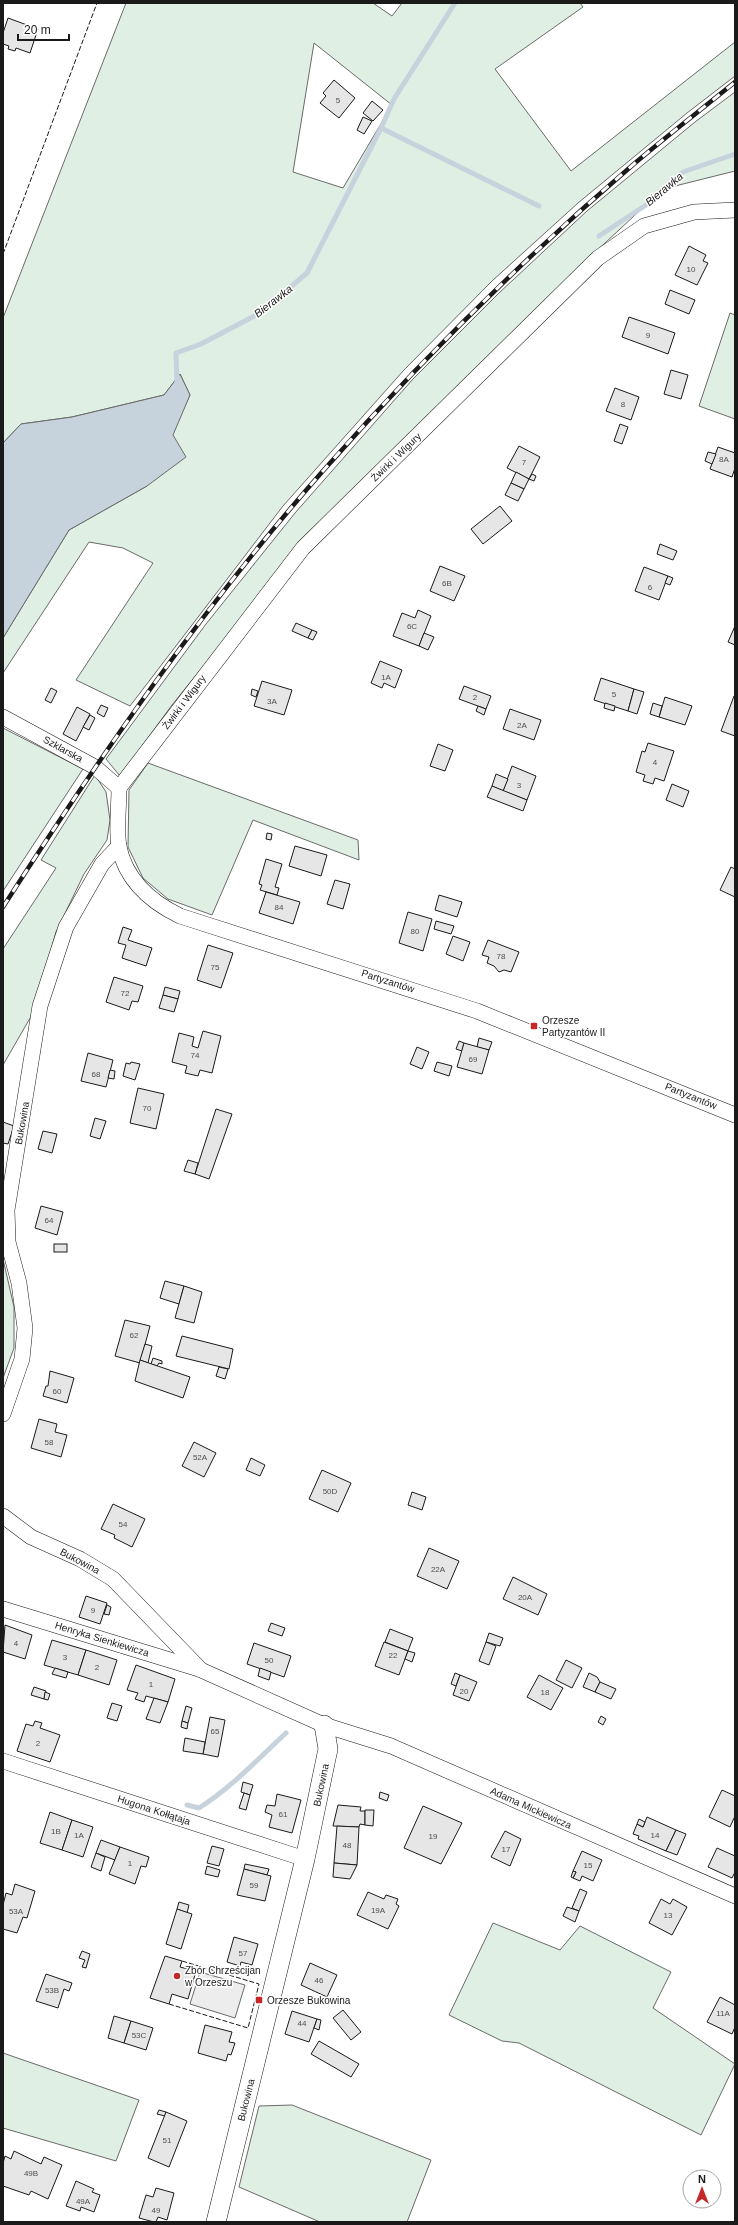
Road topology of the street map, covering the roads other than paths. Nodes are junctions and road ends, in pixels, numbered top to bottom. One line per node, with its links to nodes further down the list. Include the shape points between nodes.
1 (735, 210): 3 (street, Żwirki i Wigury, via 694,212 644,226 598,258 303,548)
2 (3, 717): 3 (street, Szklarska, via 95,767)
3 (119, 788): 4 (street, Partyzantów)
4 (119, 846): 5 (street, Partyzantów, via 125,865 147,896 180,916 477,1010); 6 (street, Bukowina, via 102,864 66,927 40,1006 7,1210 8,1242 23,1306 25,1328 22,1359)
5 (735, 1115)
6 (3, 1414)
7 (3, 1516): 9 (street, Bukowina, via 31,1537 113,1579)
8 (3, 1609): 9 (street, Henryka Sienkiewicza)
9 (201, 1670): 10 (street, Bukowina)
10 (324, 1725): 12 (street, Bukowina, via 328,1750); 13 (street, Adama Mickiewicza, via 391,1746)
11 (3, 1761): 12 (street, Hugona Kołłątaja)
12 (305, 1859): 14 (street, Bukowina)
13 (735, 1896)
14 (216, 2222)

